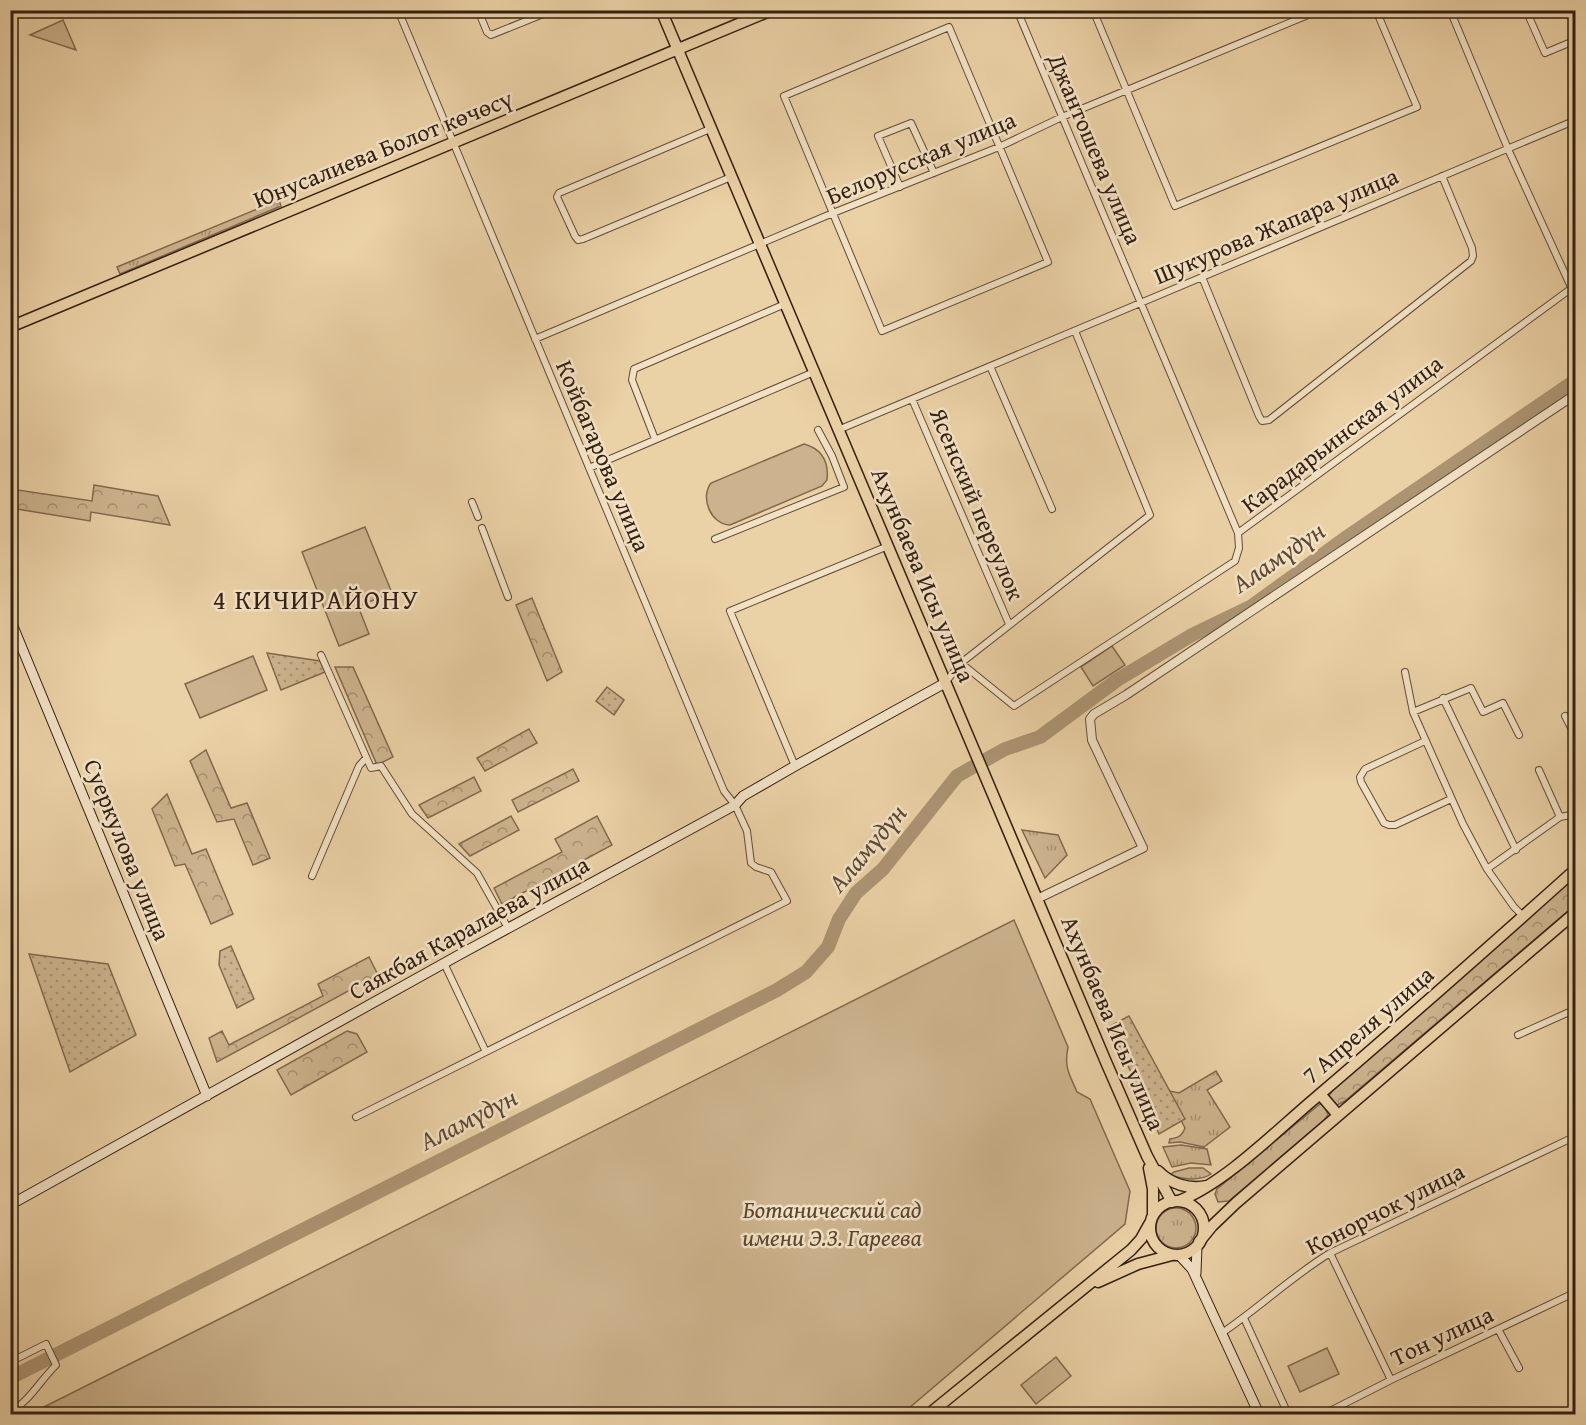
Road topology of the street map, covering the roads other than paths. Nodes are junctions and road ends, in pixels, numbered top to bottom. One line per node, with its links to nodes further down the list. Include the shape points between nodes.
1 (398, 10): 18 (street, Койбагарова улица)
2 (477, 10): 3 (street, via 491,35)
3 (553, 10)
4 (661, 10): 13 (main road, Ахунбаева Исы улица)
5 (772, 10): 13 (main road, Юнусалиева Болот көчөсү)
6 (1017, 10): 15 (street, Джантошева улица)
7 (1093, 10): 14 (street)
8 (1320, 10): 14 (street, Белорусская улица)
9 (1376, 10): 14 (street, via 1417,107 1175,206)
10 (1450, 10): 20 (street)
11 (1526, 10): 12 (street, via 1545,53)
12 (1575, 40)
13 (677, 50): 17 (main road, Ахунбаева Исы улица); 18 (main road, Юнусалиева Болот көчөсү)
14 (1126, 90): 15 (street, Белорусская улица)
15 (1062, 117): 19 (street, Белорусская улица); 29 (street, Джантошева улица)
16 (1575, 120): 20 (street, Шукурова Жапара улица)
17 (711, 129): 23 (main road, Ахунбаева Исы улица); 23 (street, via 559,192 557,197 578,240)
18 (453, 143): 31 (main road, Юнусалиева Болот көчөсү); 33 (street, Койбагарова улица)
19 (999, 147): 21 (street, Белорусская улица); 25 (street, via 1048,262 882,331); 25 (street, via 949,27 784,96)
20 (1508, 149): 22 (street, Шукурова Жапара улица); 28 (street)
21 (934, 173): 24 (street, Белорусская улица); 24 (street, via 910,123 878,136)
22 (1442, 176): 27 (street, Шукурова Жапара улица); 27 (street, via 1472,248 1471,261 1269,420 1262,421 1259,416)
23 (731, 177): 26 (main road, Ахунбаева Исы улица)
24 (900, 187): 25 (street, Белорусская улица)
25 (833, 213): 26 (street, Белорусская улица)
26 (760, 245): 30 (main road, Ахунбаева Исы улица); 33 (street, Белорусская улица)
27 (1202, 277): 29 (street, Шукурова Жапара улица)
28 (1574, 287): 46 (street, Карадарьинская улица)
29 (1141, 303): 32 (street, Шукурова Жапара улица); 46 (street, Джантошева улица)
30 (785, 304): 35 (main road, Ахунбаева Исы улица); 40 (street, via 634,369 632,380)
31 (10, 327)
32 (1075, 331): 34 (street, Шукурова Жапара улица); 51 (street, Ясенский переулок, via 1150,514)
33 (535, 339): 41 (street, Койбагарова улица)
34 (990, 366): 37 (street, Шукурова Жапара улица); 43 (street)
35 (814, 372): 39 (main road, Ахунбаева Исы улица); 40 (street)
36 (1575, 394): 75 (street, via 1094,714 1090,719 1092,740 1143,848)
37 (912, 399): 39 (street, Шукурова Жапара улица); 51 (street, Ясенский переулок)
38 (818, 430): 47 (street, via 844,487)
39 (838, 430): 48 (main road, Ахунбаева Исы улица)
40 (655, 440): 41 (street)
41 (589, 468): 68 (street, Койбагарова улица, via 724,791)
42 (472, 502): 44 (street)
43 (1052, 509)
44 (478, 517)
45 (482, 528): 49 (street)
46 (1238, 533): 55 (street, Карадарьинская улица, via 1235,561 1014,706)
47 (715, 538)
48 (888, 546): 57 (main road, Ахунбаева Исы улица); 65 (street, via 730,611)
49 (508, 597)
50 (10, 619): 52 (main road, Суеркулова улица)
51 (1009, 624): 55 (street, Ясенский переулок)
52 (19, 639): 53 (street); 84 (main road, Суеркулова улица)
53 (10, 648)
54 (321, 654): 64 (street)
55 (961, 663): 57 (street)
56 (1405, 672): 59 (street)
57 (945, 683): 65 (main road, Саякбая Каралаева улица); 75 (main road, Ахунбаева Исы улица)
58 (1443, 698): 59 (street); 61 (street, via 1471,688 1483,712 1503,703); 71 (street)
59 (1413, 712): 63 (street)
60 (1565, 716): 62 (street)
61 (1519, 735)
62 (1575, 738)
63 (1425, 741): 67 (street); 67 (street, via 1365,770 1361,782 1384,823 1389,825)
64 (366, 758): 74 (street, via 359,766); 78 (street, via 371,768 381,766 412,814 477,873)
65 (795, 766): 68 (main road, Саякбая Каралаева улица, via 743,796)
66 (1539, 770): 69 (street)
67 (1451, 799): 72 (street)
68 (735, 805): 78 (main road, Саякбая Каралаева улица); 82 (street, Койбагарова улица, via 747,831 751,863 771,872 787,901)
69 (1560, 817): 70 (street, via 1571,815); 71 (street)
70 (1575, 820)
71 (1516, 850): 72 (street)
72 (1487, 869): 77 (street)
73 (1575, 869): 77 (main road, 7 Апреля улица)
74 (312, 876)
75 (1037, 899): 88 (main road, Ахунбаева Исы улица)
76 (1575, 912): 85 (main road, 7 Апреля улица)
77 (1523, 916): 83 (main road, 7 Апреля улица)
78 (508, 928): 79 (main road, Саякбая Каралаева улица)
79 (444, 963): 82 (street); 84 (main road, Саякбая Каралаева улица)
80 (1575, 1009): 81 (street)
81 (1518, 1035)
82 (486, 1052): 86 (street)
83 (1320, 1094): 85 (main road); 89 (main road, 7 Апреля улица)
84 (207, 1096): 91 (main road, Саякбая Каралаева улица)
85 (1338, 1115): 93 (main road, 7 Апреля улица, via 1236,1203)
86 (356, 1117)
87 (1575, 1136): 94 (street, Конорчок улица)
88 (1147, 1156): 89 (main road, via 1169,1180 1198,1188); 90 (main road, Ахунбаева Исы улица); 92 (main road, Ахунбаева Исы улица, via 1153,1189)
89 (1212, 1185): 90 (main road, 7 Апреля улица)
90 (1176, 1202): 92 (main road, via 1164,1204); 93 (main road, via 1193,1207 1202,1220)
91 (10, 1205)
92 (1151, 1220): 95 (main road, via 1156,1245); 97 (main road, via 1131,1250)
93 (1198, 1244): 95 (main road); 96 (main road)
94 (1330, 1254): 99 (street, Конорчок улица); 104 (street)
95 (1175, 1255): 96 (main road, via 1192,1269); 97 (main road, via 1138,1264)
96 (1196, 1278): 101 (main road)
97 (1085, 1289): 106 (main road)
98 (1575, 1292): 100 (street, Тон улица)
99 (1244, 1318): 101 (street, Конорчок улица); 108 (street)
100 (1498, 1329): 103 (street); 104 (street, Тон улица)
101 (1222, 1333): 107 (main road)
102 (10, 1362): 105 (street, via 46,1344 56,1365 36,1391)
103 (1519, 1368)
104 (1391, 1380): 109 (street, Тон улица)
105 (10, 1413)
106 (929, 1414)
107 (1259, 1414)
108 (1288, 1414)
109 (1324, 1414)

